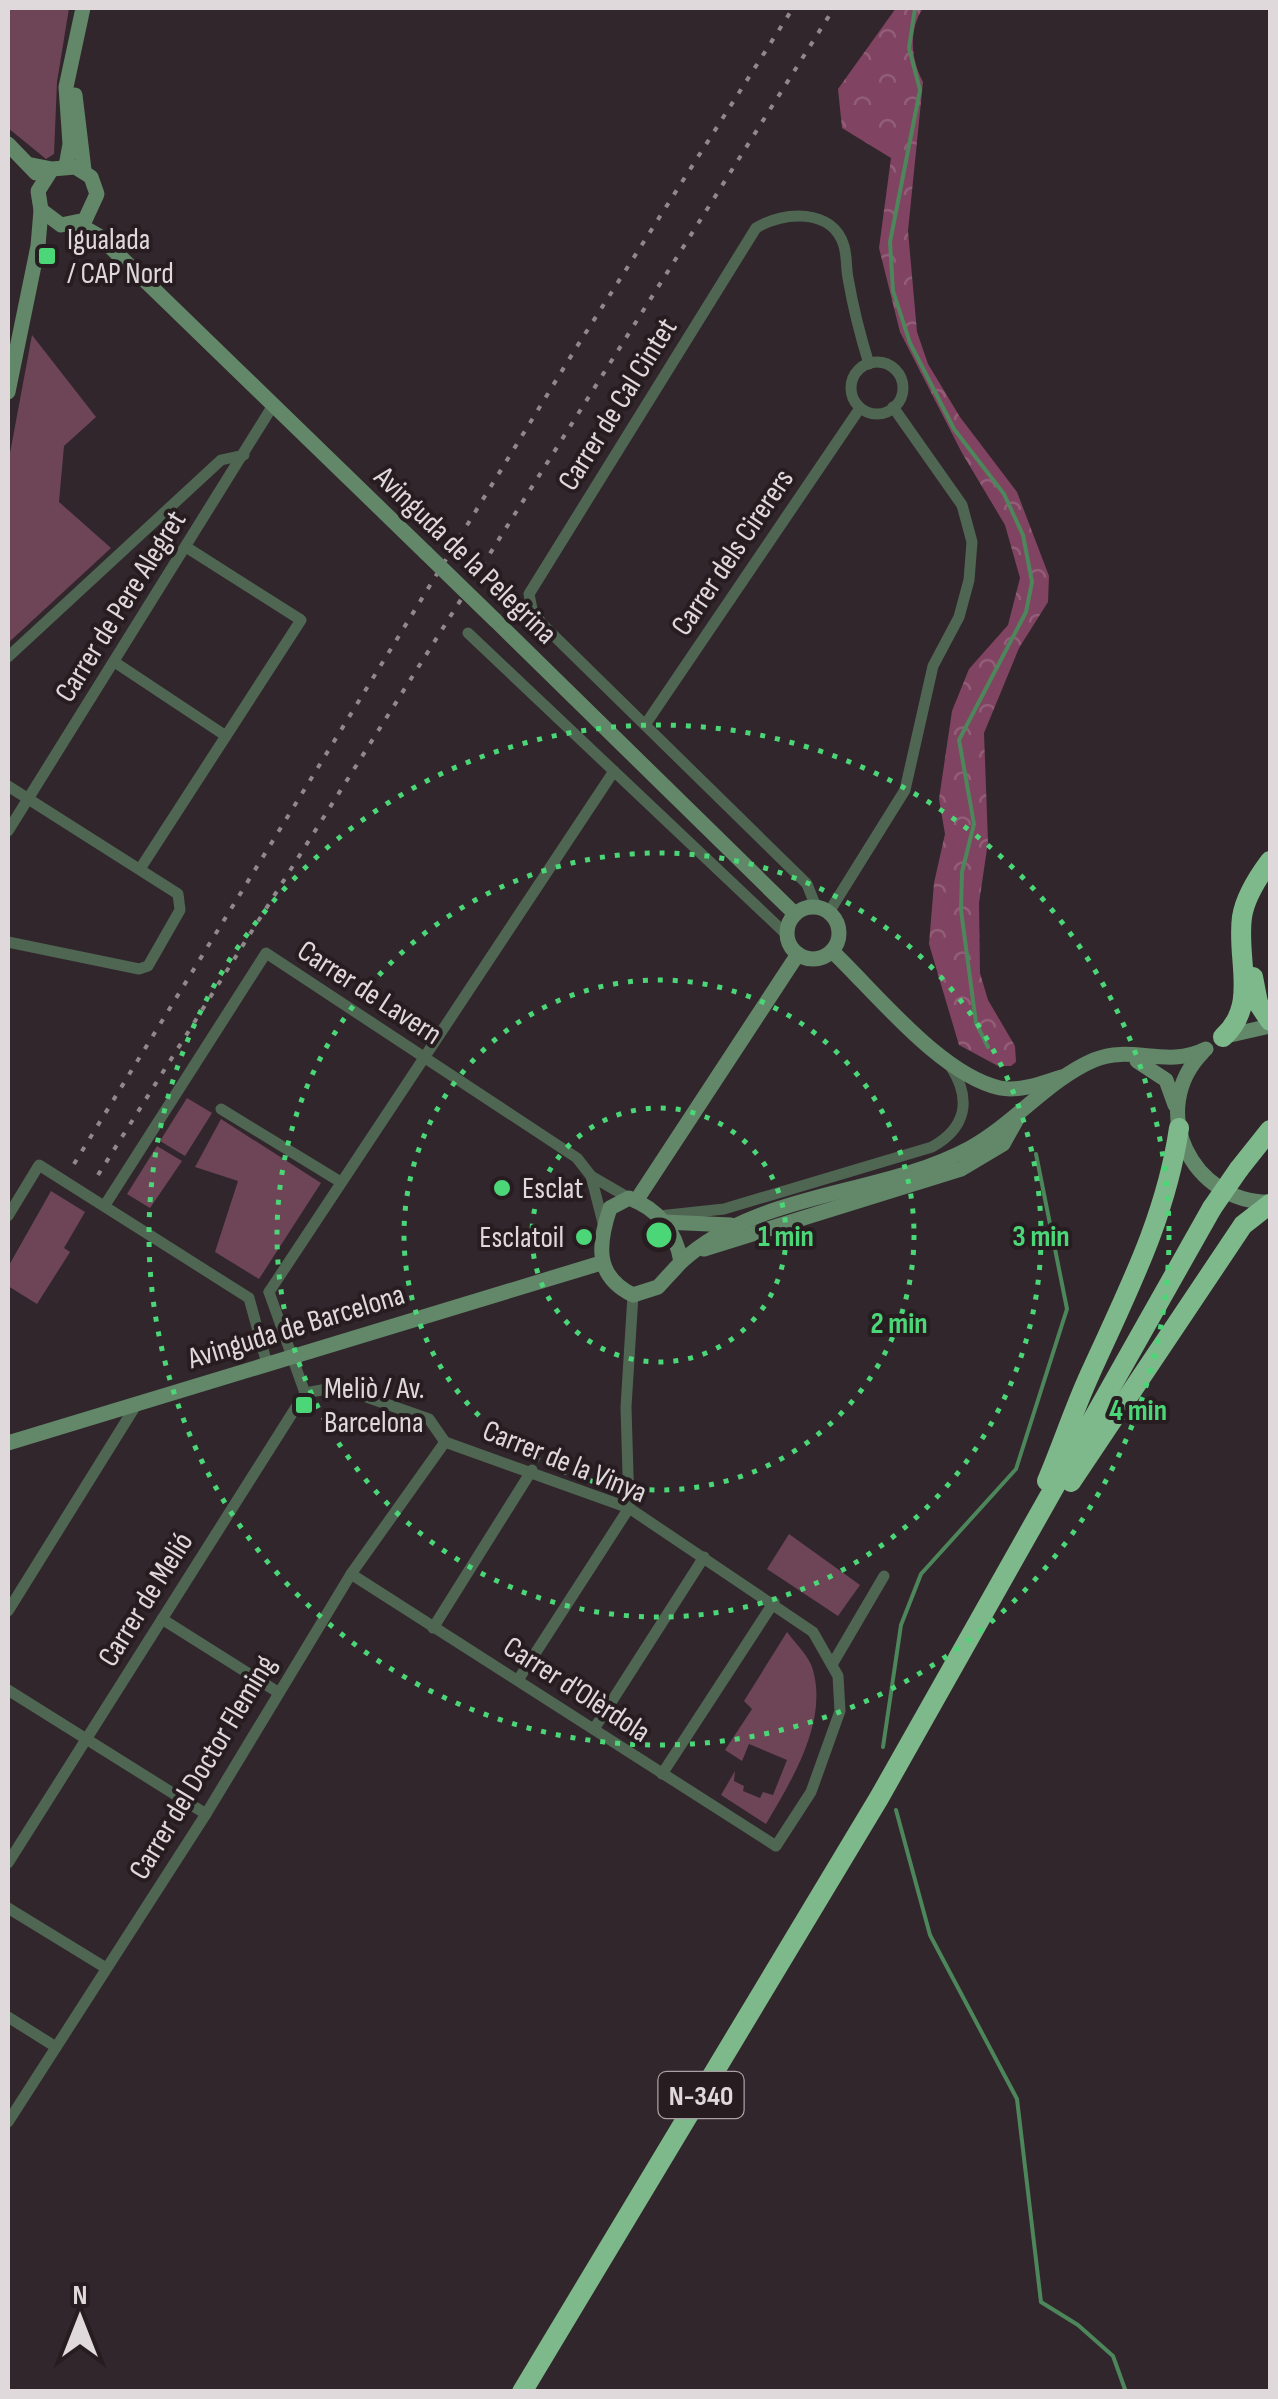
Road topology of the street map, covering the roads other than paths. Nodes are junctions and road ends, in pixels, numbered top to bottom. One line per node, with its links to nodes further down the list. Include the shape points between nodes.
1 (83, 8): 2 (street)
2 (74, 57): 5 (street, via 66,86 70,144); 6 (street, Avinguda de la Pelegrina)
3 (8, 144): 4 (street)
4 (32, 165): 5 (street); 7 (street)
5 (59, 168): 6 (street); 7 (street)
6 (84, 170): 9 (street, Avinguda de la Pelegrina, via 96,185)
7 (40, 182): 8 (street)
8 (41, 210): 10 (street); 13 (street)
9 (92, 213): 11 (street); 12 (street, Avinguda de la Pelegrina)
10 (53, 222): 11 (street, Avinguda de la Pelegrina); 13 (street)
11 (78, 224): 12 (street, Avinguda de la Pelegrina)
12 (99, 236): 16 (street, Avinguda de la Pelegrina)
13 (38, 246): 15 (street)
14 (868, 364): 17 (street, via 880,362 898,373 902,391); 18 (street, via 852,379); 21 (street, Carrer de Cal Cintet, via 844,244 824,224 797,214 756,228 534,583)
15 (8, 392)
16 (272, 407): 19 (street, Carrer de Pere Alegret); 35 (street, Avinguda de la Pelegrina, bridge)
17 (893, 407): 18 (street, via 881,413); 34 (street, via 962,506 972,542 969,580 959,617 933,666 906,790)
18 (860, 408): 25 (street, Carrer dels Cirerers)
19 (244, 455): 20 (street, Carrer de Pere Alegret); 23 (street, via 220,460)
20 (186, 547): 24 (street, Carrer de Pere Alegret); 26 (street, via 301,620)
21 (532, 609): 25 (street, Avinguda de la Pelegrina)
22 (468, 633): 27 (street, Avinguda de la Pelegrina)
23 (8, 658)
24 (116, 663): 26 (street); 29 (street, Carrer de Pere Alegret)
25 (646, 725): 34 (street, Avinguda de la Pelegrina, via 808,884)
26 (226, 736): 32 (street)
27 (614, 771): 36 (street, Avinguda de la Pelegrina); 43 (street)
28 (8, 786): 29 (street)
29 (28, 800): 30 (street, Carrer de Pere Alegret); 32 (street)
30 (8, 831)
31 (1270, 862): 41 (highway, via 1246,903 1244,1003 1238,1022)
32 (140, 869): 37 (street, via 178,894 180,910 148,966)
33 (1270, 882): 40 (highway, via 1258,911 1252,961 1258,1002)
34 (822, 909): 35 (street); 38 (street, via 839,931)
35 (795, 914): 36 (street)
36 (786, 934): 39 (street)
37 (8, 942)
38 (832, 951): 39 (street, via 820,958); 44 (street)
39 (798, 954): 52 (street)
40 (1270, 1024): 41 (street)
41 (1215, 1043): 42 (street, via 1181,1060); 48 (street, via 1182,1085)
42 (1119, 1056): 45 (street, via 1092,1061); 48 (street, via 1166,1080)
43 (423, 1057): 50 (street, Carrer de Lavern, via 577,1158); 51 (street); 54 (street, Carrer de Lavern, via 266,953)
44 (946, 1059): 45 (street, via 976,1080 1005,1089); 56 (street, via 965,1101 958,1129 946,1139 724,1209)
45 (1075, 1073): 47 (street)
46 (221, 1109): 51 (street)
47 (1019, 1115): 57 (street, via 947,1159); 59 (street, via 1002,1144 962,1169)
48 (1178, 1123): 53 (street, via 1187,1154 1207,1180 1234,1196); 75 (highway, via 1164,1202 1138,1276)
49 (1270, 1130): 75 (highway, N-340, bridge, via 1212,1208)
50 (591, 1176): 52 (street, Carrer de Lavern); 58 (street)
51 (338, 1181): 61 (street)
52 (632, 1199): 56 (street); 58 (street, via 610,1208)
53 (1270, 1203): 75 (highway, via 1244,1225)
54 (105, 1205): 55 (street, via 39,1165); 63 (street)
55 (8, 1216)
56 (661, 1219): 57 (street); 59 (street)
57 (736, 1224): 59 (street)
58 (604, 1226): 60 (street)
59 (683, 1260): 62 (street, via 658,1287)
60 (601, 1263): 62 (street, via 612,1282); 64 (street, Avinguda de Barcelona)
61 (269, 1292): 63 (street); 64 (street)
62 (633, 1294): 71 (street)
63 (248, 1298): 65 (street)
64 (293, 1357): 65 (street, Avinguda de Barcelona); 66 (street)
65 (268, 1364): 67 (street, Avinguda de Barcelona)
66 (305, 1393): 68 (street, Carrer de la Vinya, via 338,1387 428,1419); 78 (street, Carrer de Melió)
67 (138, 1402): 69 (street, Avinguda de Barcelona); 77 (street)
68 (445, 1442): 70 (street, Carrer de la Vinya); 73 (street, Carrer del Doctor Fleming)
69 (8, 1443)
70 (532, 1470): 71 (street, Carrer de la Vinya); 79 (street)
71 (629, 1508): 72 (street, Carrer de la Vinya); 81 (street)
72 (704, 1557): 76 (street, Carrer de la Vinya); 84 (street)
73 (351, 1574): 79 (street, Carrer d'Olèrdola); 83 (street, Carrer del Doctor Fleming)
74 (884, 1576): 80 (street)
75 (992, 1600): 94 (highway, N-340)
76 (774, 1602): 80 (street, Carrer de la Vinya, via 812,1632); 86 (street)
77 (8, 1611)
78 (162, 1619): 83 (street); 85 (street, Carrer de Melió)
79 (434, 1628): 81 (street, Carrer d'Olèrdola)
80 (833, 1663): 86 (street, Carrer d'Olèrdola, via 840,1711 812,1792 776,1846)
81 (518, 1680): 84 (street, Carrer d'Olèrdola)
82 (8, 1690): 85 (street)
83 (276, 1691): 87 (street, Carrer del Doctor Fleming)
84 (594, 1729): 86 (street, Carrer d'Olèrdola)
85 (86, 1738): 87 (street); 88 (street, Carrer de Melió)
86 (662, 1774)
87 (206, 1814): 90 (street, Carrer del Doctor Fleming)
88 (8, 1863)
89 (8, 1908): 90 (street)
90 (106, 1968): 92 (street, Carrer del Doctor Fleming)
91 (8, 2016): 92 (street)
92 (56, 2046): 93 (street, Carrer del Doctor Fleming)
93 (8, 2122)
94 (522, 2392)

